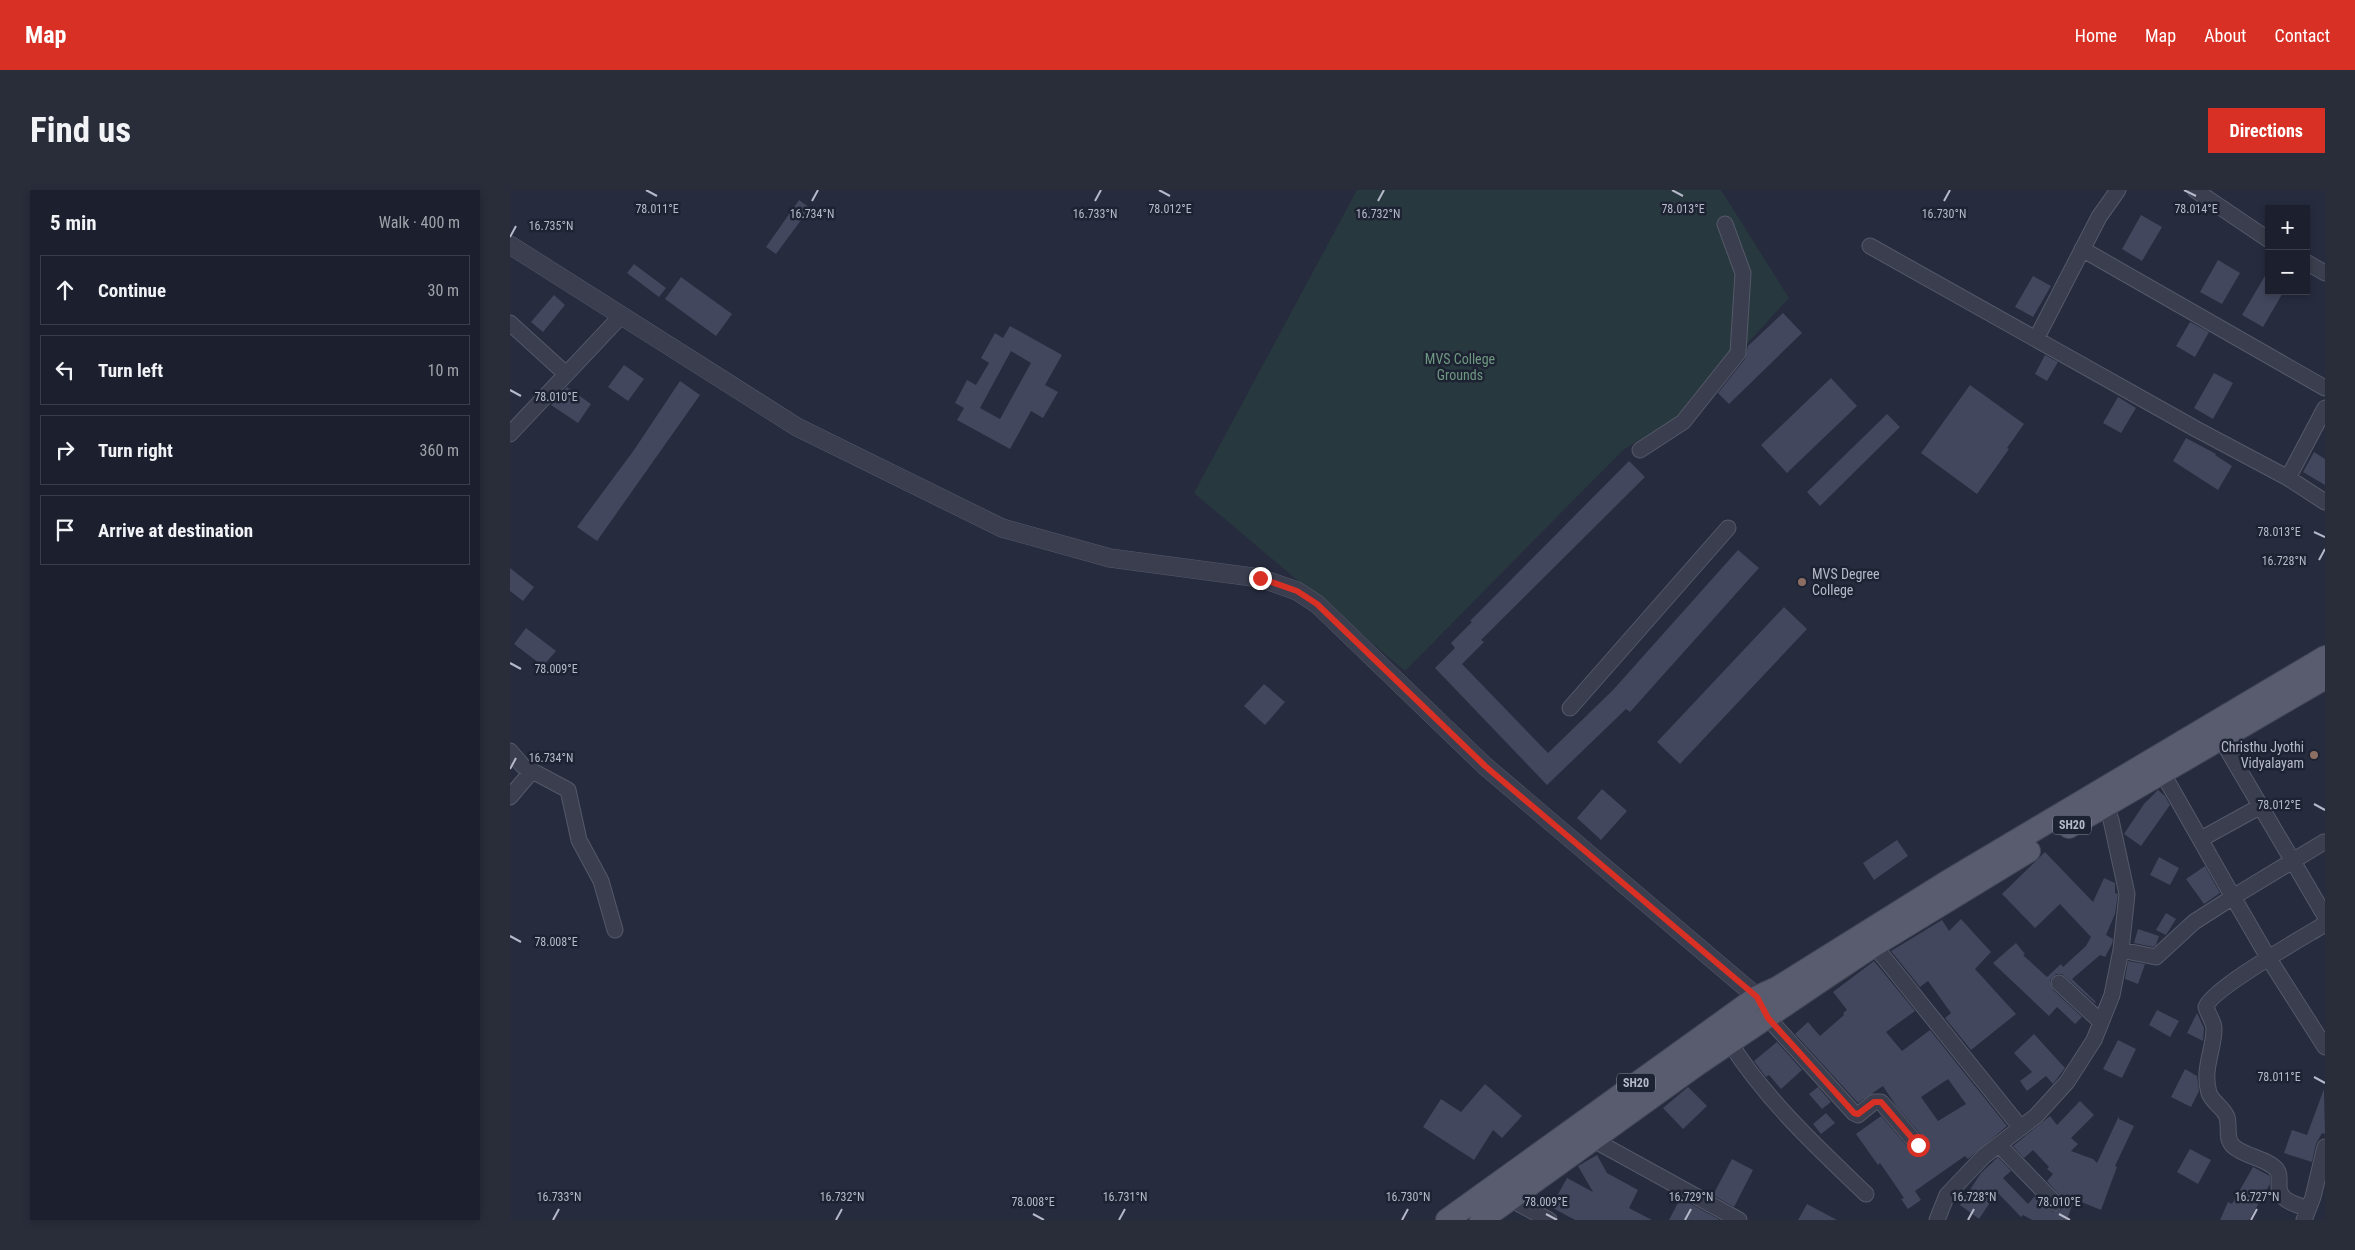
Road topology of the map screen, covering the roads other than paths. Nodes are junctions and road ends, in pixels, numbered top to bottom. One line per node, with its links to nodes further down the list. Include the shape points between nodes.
1 (2118, 190): 7 (street)
2 (2195, 190): 4 (street)
3 (1726, 224): 17 (street, via 1743,273 1738,353 1683,422)
4 (2265, 237)
5 (510, 245): 10 (street)
6 (1870, 246): 12 (street)
7 (2082, 249): 12 (street); 14 (street)
8 (2310, 264): 9 (street)
9 (2325, 273)
10 (621, 316): 13 (street); 42 (street, via 796,427 1002,528 1110,558 1244,575 1297,591 1317,604 1485,766)
11 (510, 322): 13 (street)
12 (2036, 339): 18 (street)
13 (566, 374): 16 (street)
14 (2325, 388)
15 (2325, 408): 18 (street)
16 (510, 434)
17 (1640, 450)
18 (2288, 478): 19 (street)
19 (2325, 502)
20 (1728, 528): 23 (street)
21 (2325, 657): 24 (main road, SH20)
22 (2325, 678): 24 (main road, SH20)
23 (1570, 708)
24 (2216, 731): 26 (main road, SH20); 30 (street)
25 (510, 751): 27 (street)
26 (2158, 765): 29 (main road, SH20); 31 (street)
27 (532, 771): 28 (street); 37 (street, via 568,790 579,840 601,880)
28 (510, 797)
29 (2102, 798): 38 (main road, SH20); 39 (street, via 2126,894)
30 (2261, 806): 31 (street); 33 (street)
31 (2201, 839): 34 (street)
32 (2324, 842): 33 (street)
33 (2293, 860): 34 (street); 35 (street)
34 (2233, 897): 39 (street, via 2194,922 2156,957); 40 (street)
35 (2325, 916)
36 (2325, 924): 40 (street)
37 (615, 930)
38 (1869, 939): 42 (main road, SH20); 43 (main road, SH20); 47 (street)
39 (2121, 950): 44 (street, via 2112,995)
40 (2269, 959): 46 (street); 56 (street, via 2233,981 2207,1003 2214,1029 2208,1085 2210,1095 2227,1118 2228,1138 2233,1146 2276,1170 2282,1196)
41 (2059, 983): 44 (street)
42 (1757, 997): 43 (street); 52 (main road, SH20)
43 (1768, 1018): 45 (main road, SH20); 49 (street, via 1854,1113 1858,1114 1874,1102 1881,1102)
44 (2101, 1022): 47 (street, via 2094,1040 2067,1082)
45 (1730, 1043): 48 (main road, SH20); 53 (street, via 1786,1116)
46 (2325, 1047)
47 (2021, 1128): 50 (street)
48 (1592, 1139): 54 (main road, SH20); 60 (street)
49 (1918, 1145)
50 (1999, 1145): 55 (street); 61 (street, via 1947,1195)
51 (2325, 1147): 56 (street)
52 (1489, 1189): 54 (street); 57 (main road, SH20)
53 (1866, 1194)
54 (1509, 1199): 58 (main road, SH20); 59 (street)
55 (2056, 1204)
56 (2306, 1215)
57 (1447, 1220)
58 (1481, 1220)
59 (1549, 1220)
60 (1739, 1220)
61 (1937, 1220)

